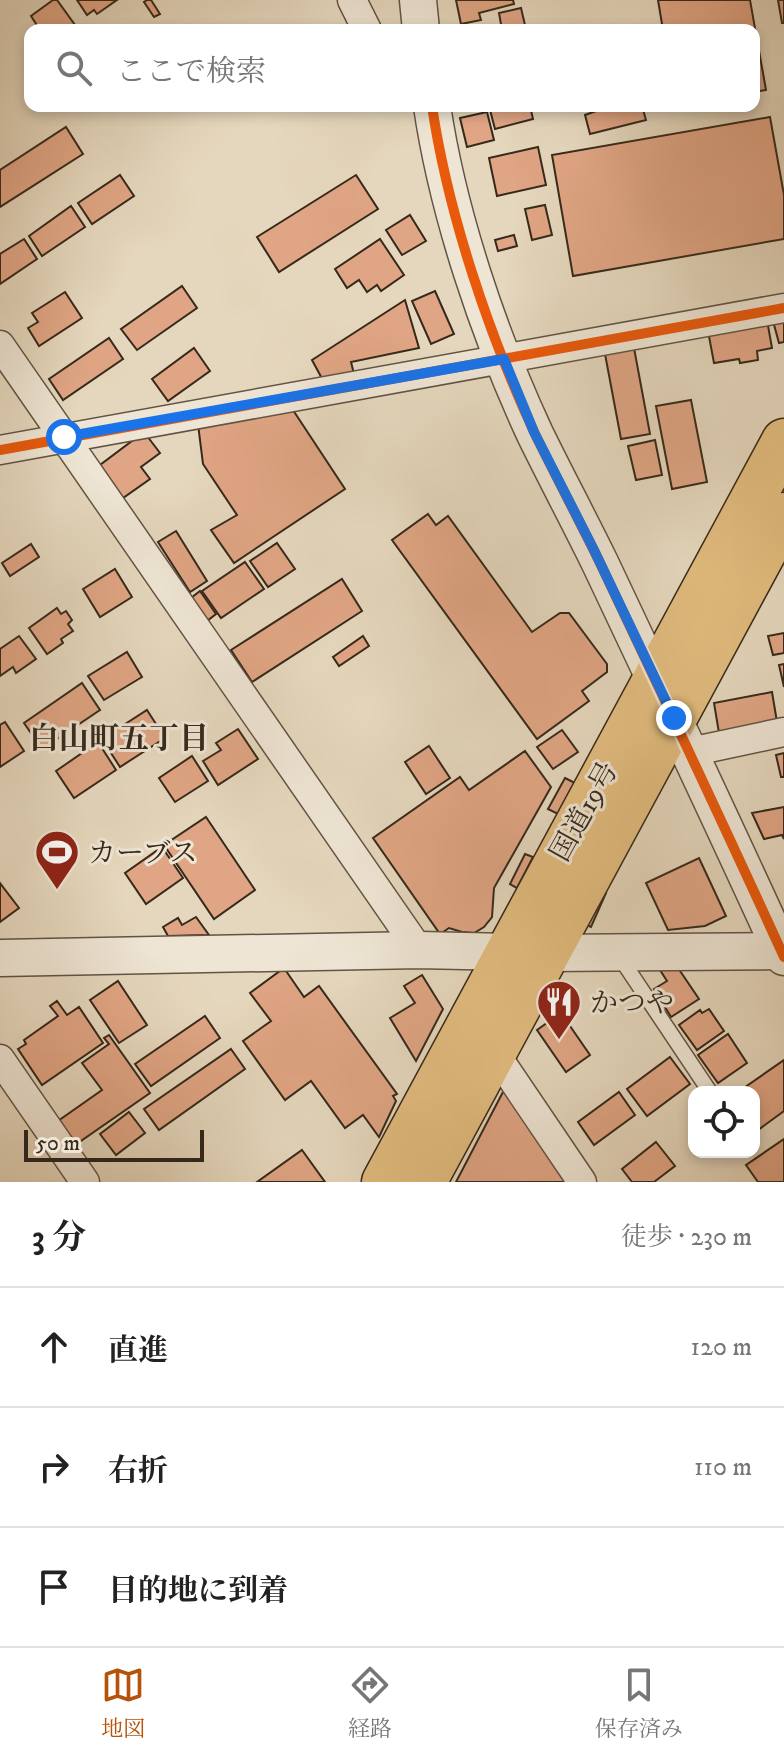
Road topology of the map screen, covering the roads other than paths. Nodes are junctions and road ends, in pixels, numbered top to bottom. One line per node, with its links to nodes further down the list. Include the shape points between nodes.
1 (352, 0): 3 (street)
2 (418, 0): 4 (street)
3 (364, 24)
4 (420, 24)
5 (433, 112): 8 (street, via 453,204)
6 (784, 308): 8 (street)
7 (0, 345): 9 (street)
8 (504, 359): 9 (street); 13 (street, via 534,432)
9 (64, 437): 11 (street); 16 (street)
10 (784, 441): 13 (highway, 国道19号)
11 (0, 450)
12 (784, 515): 15 (highway, 国道19号)
13 (655, 679): 15 (street); 18 (highway, 国道19号)
14 (784, 732): 15 (street)
15 (682, 735): 18 (highway, 国道19号); 19 (street)
16 (419, 950): 18 (street); 20 (street)
17 (617, 952): 18 (street); 19 (street); 23 (lane)
18 (527, 953): 21 (highway, 国道19号); 25 (highway, 国道19号)
19 (783, 953)
20 (0, 958)
21 (494, 1052): 26 (highway, 国道19号); 27 (street)
22 (0, 1059): 24 (street)
23 (706, 1086)
24 (85, 1182)
25 (384, 1182)
26 (424, 1182)
27 (582, 1182)

